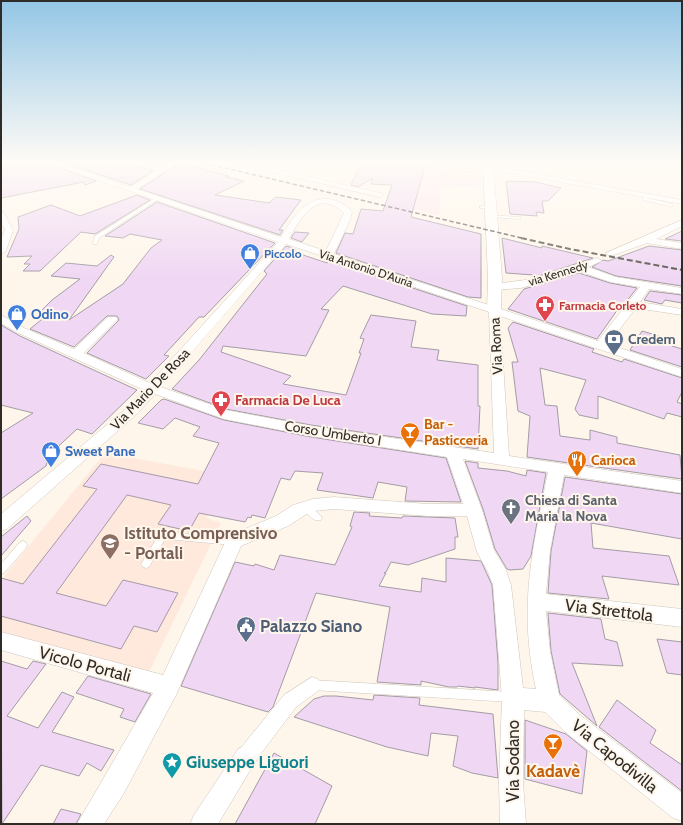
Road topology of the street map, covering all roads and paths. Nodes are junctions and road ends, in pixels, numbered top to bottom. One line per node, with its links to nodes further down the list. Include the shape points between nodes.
1 (153, 202): 12 (lane, via 97,237)
2 (168, 202): 10 (street, Via Antonio D'Auria)
3 (488, 202): 6 (street, Via Roma)
4 (655, 202): 5 (lane, via 671,204)
5 (670, 206)
6 (488, 210): 8 (lane); 20 (street, Via Roma)
7 (1, 215): 14 (street, via 9,230)
8 (519, 218)
9 (679, 227): 11 (street)
10 (284, 240): 16 (street, Via Antonio D'Auria); 16 (street, Via Mario De Rosa, via 304,212 315,202 334,203 348,212); 30 (street, Via Mario De Rosa)
11 (646, 240): 13 (street); 15 (street)
12 (95, 243)
13 (682, 246)
14 (1, 251)
15 (611, 252)
16 (328, 256): 23 (street, Via Antonio D'Auria)
17 (597, 261): 18 (street, via Kennedy)
18 (577, 267): 19 (street, via 614,280); 20 (street, via Kennedy, via 542,280)
19 (647, 285): 21 (street); 22 (street)
20 (495, 287): 23 (street, Via Roma)
21 (682, 291)
22 (633, 304): 24 (street); 27 (street)
23 (494, 310): 27 (street, Via Antonio D'Auria); 32 (street, Via Roma)
24 (682, 312)
25 (1, 318): 28 (street, Corso Umberto I, via 20,330)
26 (112, 320): 28 (street)
27 (601, 346): 29 (street, Via Antonio D'Auria)
28 (75, 355): 30 (street, Corso Umberto I)
29 (682, 373)
30 (154, 389): 31 (street, Corso Umberto I, via 244,419); 36 (street, Via Mario De Rosa)
31 (452, 451): 32 (street, Corso Umberto I); 35 (street, Via Sodano)
32 (502, 460): 33 (street, Corso Umberto I)
33 (557, 468): 34 (street, Corso Umberto I); 41 (street, via 542,548)
34 (682, 487)
35 (474, 510): 37 (street, via 428,510 334,503 313,505 312,512 299,510 282,521); 46 (street, Via Sodano, via 486,552 497,570 502,585)
36 (1, 524)
37 (234, 541): 39 (lane, via 163,535); 45 (street)
38 (23, 544): 40 (lane)
39 (146, 564)
40 (1, 570)
41 (536, 601): 42 (street, Via Strettola); 47 (street, via 539,655)
42 (682, 618)
43 (1, 641): 45 (street, Vicolo Portali)
44 (312, 685): 46 (lane); 48 (street, via 290,701)
45 (168, 687): 50 (street)
46 (513, 698): 47 (street); 52 (street, Via Sodano)
47 (550, 701): 49 (street, Via Capodivilla, via 572,723)
48 (246, 757): 51 (street)
49 (682, 809)
50 (90, 824)
51 (203, 824)
52 (513, 824)

